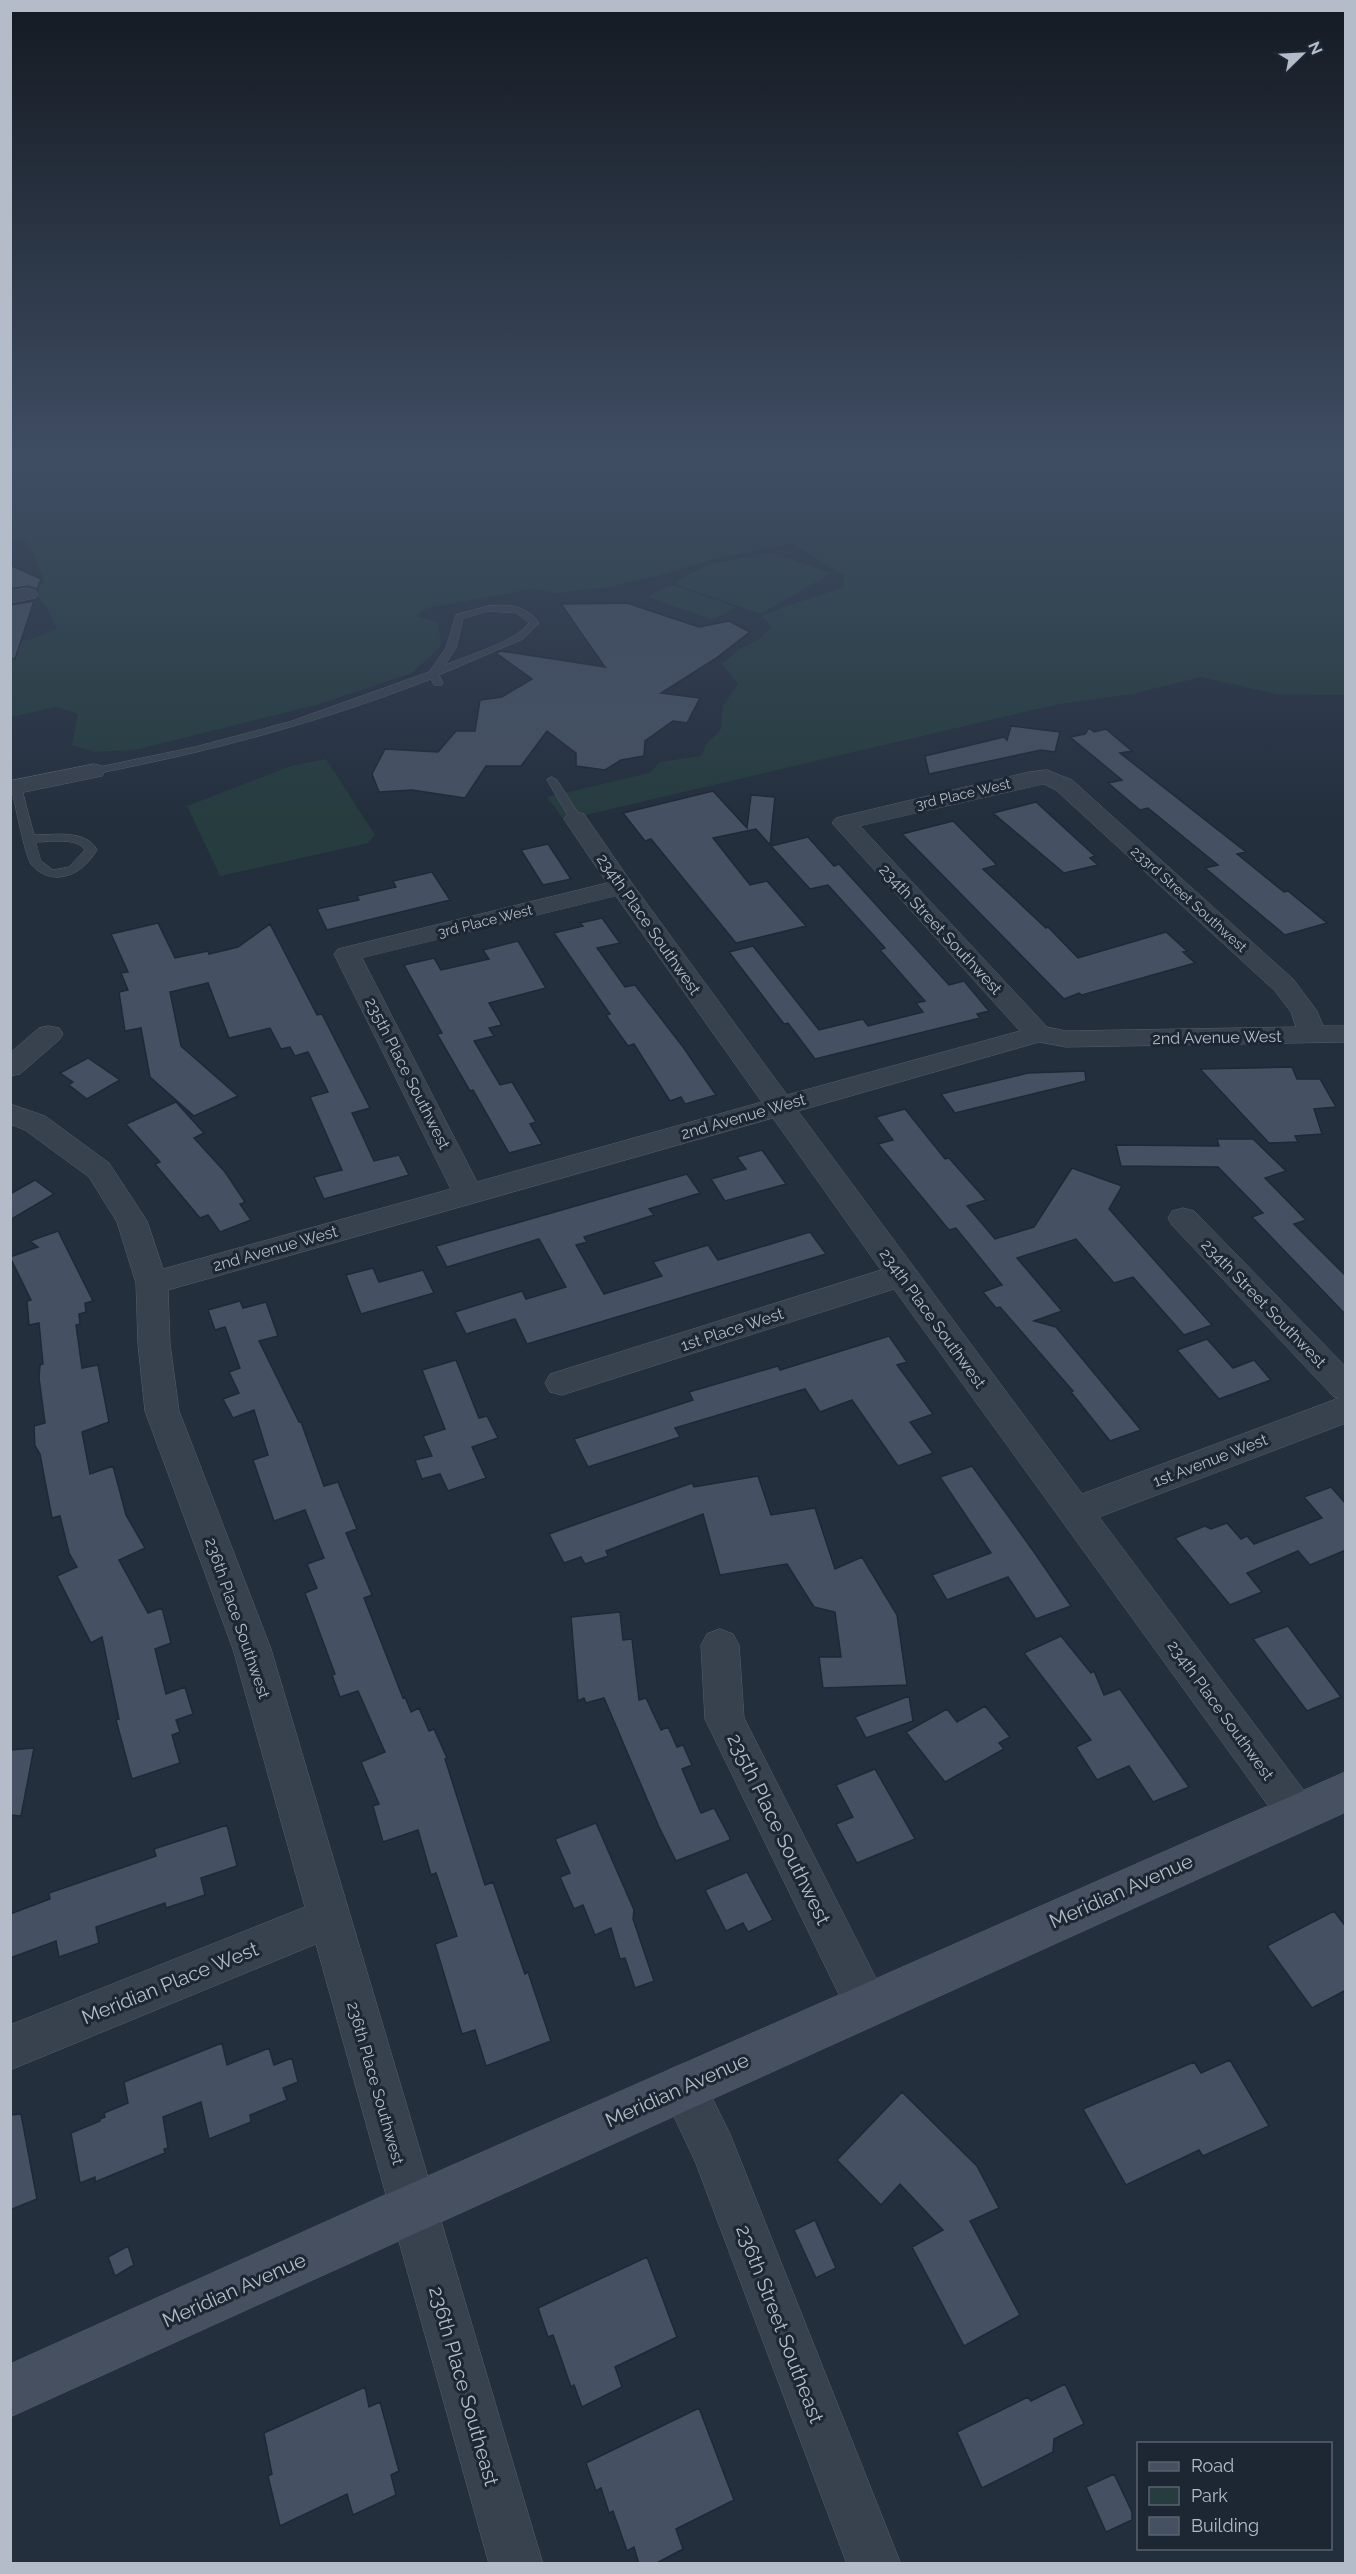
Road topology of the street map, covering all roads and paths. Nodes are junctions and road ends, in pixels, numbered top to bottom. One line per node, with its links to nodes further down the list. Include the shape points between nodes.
1 (436, 678): 1 (lane, via 531,629 531,617 524,612 497,608 459,617 451,653); 2 (lane, via 280,729)
2 (94, 771): 5 (street)
3 (1047, 777): 7 (street, 3rd Place West); 14 (street, 233rd Street Southwest, via 1064,785 1284,985 1304,1011)
4 (552, 780): 6 (lane)
5 (14, 787): 8 (lane)
6 (576, 819): 9 (street, 234th Place Southwest)
7 (844, 823): 12 (street, 234th Street Southwest)
8 (30, 838): 8 (lane, via 36,862 42,871 53,874 80,866 91,850 77,839)
9 (622, 888): 10 (street, 3rd Place West); 16 (street, 234th Place Southwest)
10 (347, 954): 18 (street, 235th Place Southwest)
11 (49, 1034): 15 (street)
12 (1038, 1034): 14 (street, 2nd Avenue West, via 1066,1040); 16 (street, 2nd Avenue West)
13 (1346, 1034): 14 (street, 2nd Avenue West)
14 (1313, 1035)
15 (10, 1068)
16 (779, 1106): 18 (street, 2nd Avenue West); 20 (street, 234th Place Southwest)
17 (10, 1113): 21 (street, 236th Place Southwest, via 35,1123 99,1170 132,1221)
18 (468, 1193): 21 (street, 2nd Avenue West)
19 (1183, 1218): 23 (street, 234th Street Southwest)
20 (902, 1275): 22 (street, 1st Place West); 25 (street, 234th Place Southwest)
21 (152, 1283): 29 (street, 236th Place Southwest, via 162,1411 252,1649)
22 (562, 1383)
23 (1346, 1388)
24 (1346, 1409): 25 (street, 1st Avenue West)
25 (1075, 1511): 28 (street, 234th Place Southwest)
26 (720, 1645): 30 (street, 235th Place Southwest, via 725,1719)
27 (1346, 1791): 28 (main road, Meridian Avenue)
28 (1297, 1813): 30 (main road, Meridian Avenue)
29 (329, 1918): 31 (street, Meridian Place West); 33 (street, 236th Place Southwest)
30 (867, 2004): 32 (main road, Meridian Avenue)
31 (10, 2048)
32 (683, 2087): 33 (main road, Meridian Avenue); 36 (street, 236th Street Southeast, via 714,2150)
33 (412, 2209): 34 (main road, Meridian Avenue); 35 (street, 236th Place Southeast)
34 (10, 2391)
35 (516, 2564)
36 (874, 2564)

